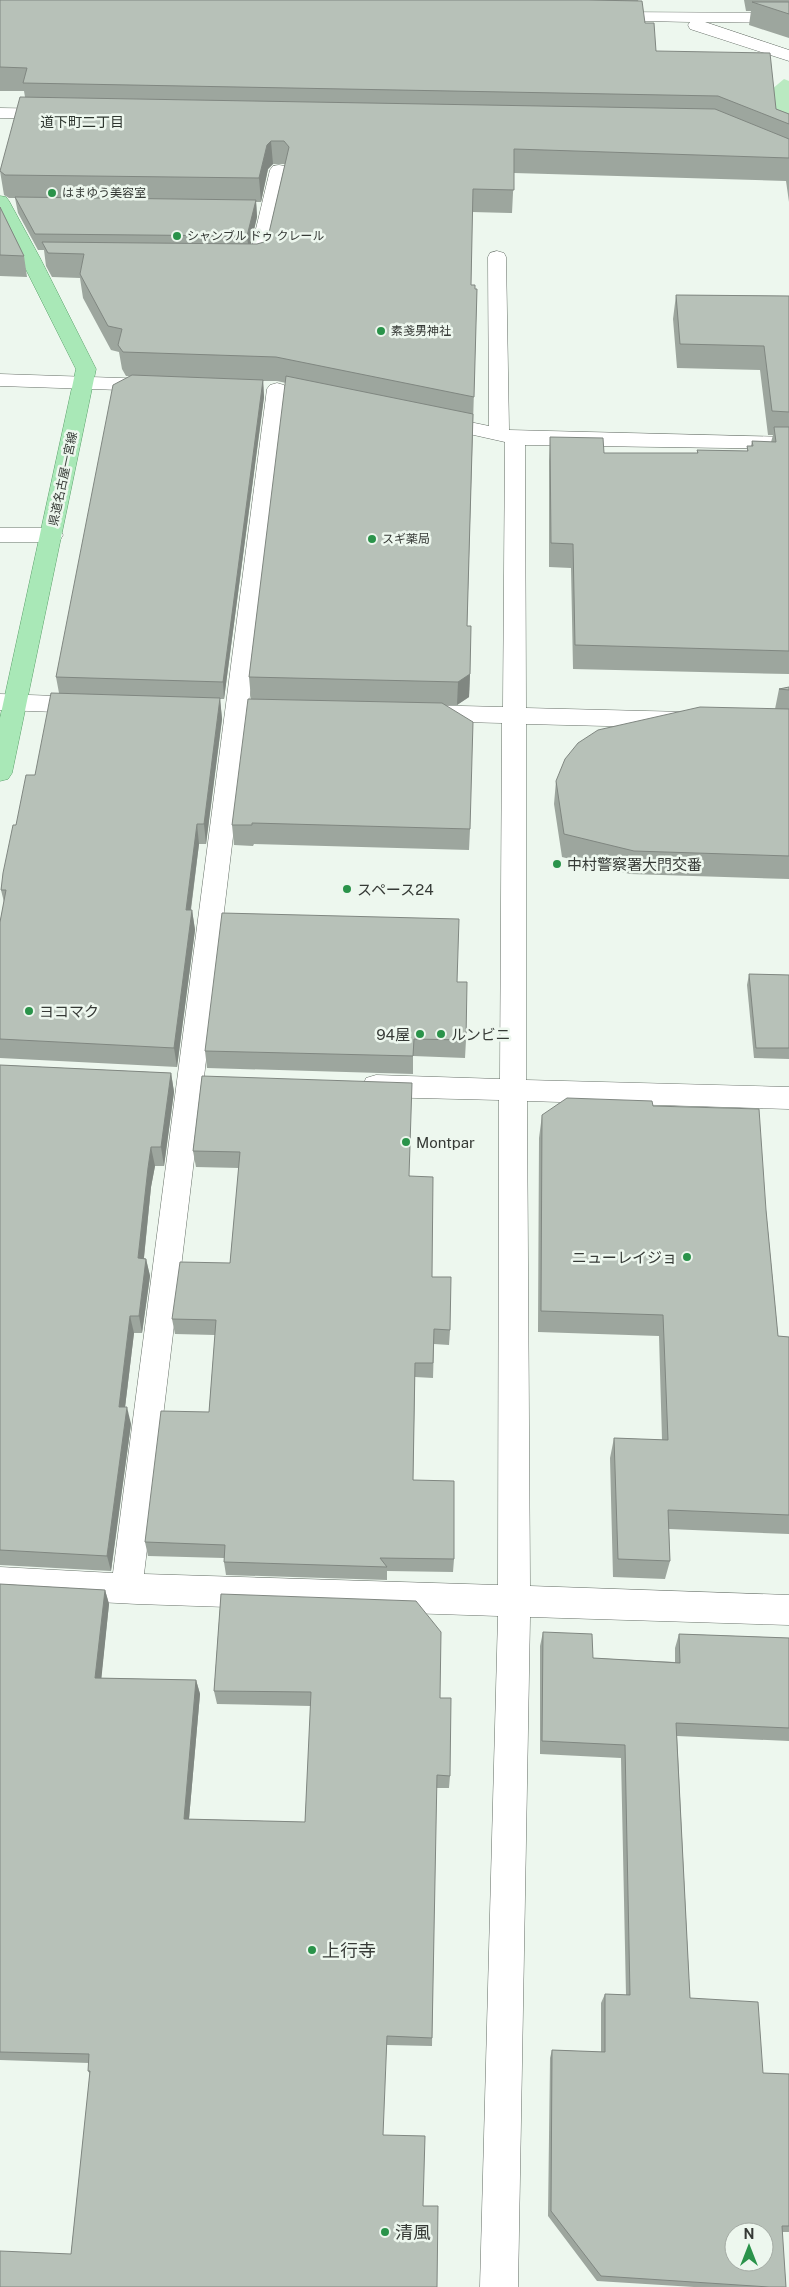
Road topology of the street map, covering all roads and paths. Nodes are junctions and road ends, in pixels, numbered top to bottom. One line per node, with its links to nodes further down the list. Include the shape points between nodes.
1 (670, 0): 3 (street)
2 (585, 16): 3 (street)
3 (674, 18): 4 (street); 5 (street)
4 (789, 18)
5 (789, 56)
6 (0, 113): 7 (street)
7 (66, 114)
8 (279, 170): 10 (street)
9 (250, 210): 10 (street)
10 (270, 210): 13 (street, via 258,260)
11 (8, 213): 15 (main road, 県道名古屋一宮線, via 41,258 86,369)
12 (498, 257): 19 (street)
13 (219, 260)
14 (0, 380): 15 (street)
15 (83, 383): 16 (street); 22 (main road, 県道名古屋一宮線)
16 (170, 386)
17 (277, 390): 29 (street, via 237,710)
18 (422, 418): 19 (street)
19 (507, 436): 20 (street); 26 (street)
20 (789, 443)
21 (0, 535): 22 (street)
22 (52, 535): 23 (main road, 県道名古屋一宮線)
23 (8, 703): 24 (street); 28 (main road, 県道名古屋一宮線)
24 (103, 706)
25 (396, 713): 26 (street)
26 (515, 715): 27 (street); 32 (street)
27 (711, 720)
28 (0, 773)
29 (179, 1079): 30 (street); 35 (street)
30 (218, 1080)
31 (356, 1085): 32 (street)
32 (513, 1090): 33 (street); 36 (street)
33 (789, 1098)
34 (0, 1582): 35 (street)
35 (127, 1587): 36 (street)
36 (514, 1601): 37 (street); 38 (street)
37 (789, 1610)
38 (499, 2287)

